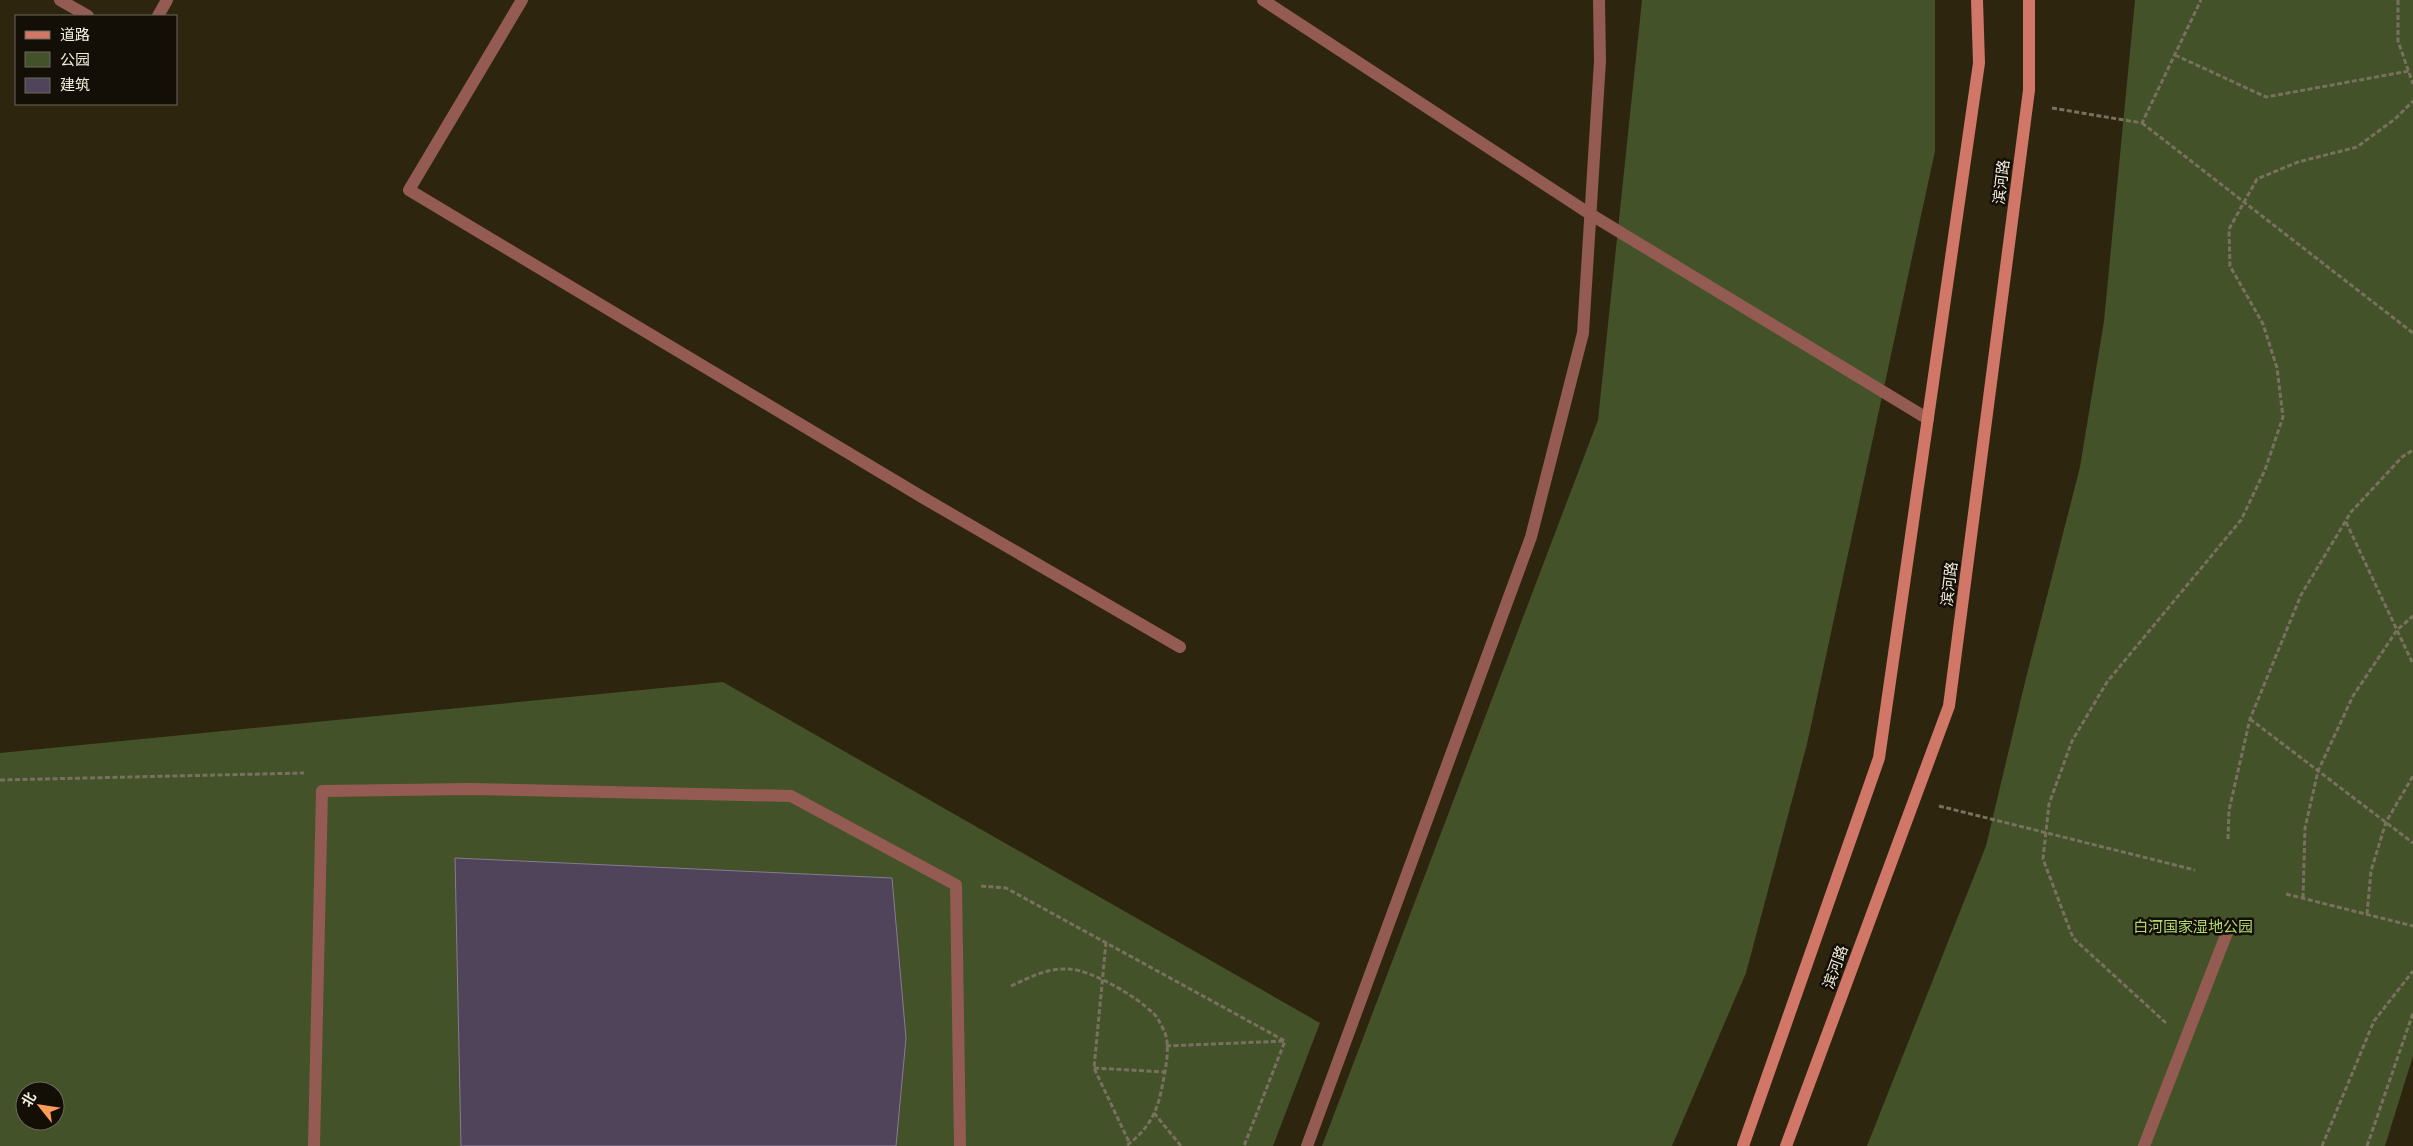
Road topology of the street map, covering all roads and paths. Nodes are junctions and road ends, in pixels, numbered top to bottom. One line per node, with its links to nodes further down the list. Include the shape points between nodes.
1 (60, 0): 10 (street)
2 (168, 0): 11 (street)
3 (522, 0): 26 (street, via 409,190 927,500)
4 (1263, 0): 19 (street)
5 (1599, 0): 19 (street, via 1600,61)
6 (1977, 0): 21 (main road, 滨河路, via 1979,64)
7 (2029, 0): 16 (main road, 滨河路)
8 (2202, 0): 12 (path)
9 (2398, 0): 13 (path, via 2398,40)
10 (86, 15)
11 (159, 15)
12 (2175, 54): 13 (path, via 2266,97); 17 (path)
13 (2408, 71): 14 (path)
14 (2413, 84)
15 (2413, 101): 18 (path, via 2395,120 2357,147 2298,162 2258,179)
16 (2027, 104): 17 (path); 33 (main road, 滨河路, via 1949,706)
17 (2142, 123): 18 (path)
18 (2244, 202): 20 (path); 35 (path, via 2229,229 2230,266 2263,324 2277,368 2283,417 2265,470 2241,520 2107,682 2072,741 2049,804)
19 (1590, 214): 21 (street); 61 (street, via 1583,333 1531,537)
20 (2413, 333)
21 (1928, 419): 62 (main road, 滨河路, via 1879,758)
22 (2413, 450): 23 (path, via 2402,457)
23 (2346, 521): 25 (path); 28 (path, via 2301,595)
24 (2413, 616): 25 (path)
25 (2397, 630): 27 (path); 29 (path, via 2353,696)
26 (1180, 647)
27 (2413, 664)
28 (2250, 719): 29 (path); 36 (path, via 2229,810)
29 (2318, 771): 34 (path); 41 (path, via 2306,828)
30 (2413, 776): 34 (path)
31 (0, 780): 32 (path, via 303,772)
32 (322, 791): 39 (street, via 470,789 791,796); 57 (street)
33 (1914, 800): 35 (path); 63 (main road, 滨河路)
34 (2386, 822): 37 (path); 42 (path, via 2371,870)
35 (2046, 833): 38 (path); 50 (path, via 2043,859 2072,938)
36 (2228, 839)
37 (2413, 843)
38 (2195, 870)
39 (956, 885): 45 (path, via 1006,888); 58 (street)
40 (2286, 894): 41 (path)
41 (2303, 898): 42 (path)
42 (2367, 914): 43 (path)
43 (2413, 926)
44 (2228, 930): 50 (street)
45 (1106, 942): 47 (path); 51 (path)
46 (2413, 971): 65 (path, via 2374,1021)
47 (1101, 980): 48 (path, via 1071,969 1039,972); 52 (path, via 1154,1014 1166,1034); 53 (path)
48 (1011, 986)
49 (2413, 1012): 66 (path)
50 (2185, 1039): 64 (street)
51 (1285, 1040): 52 (path); 60 (path)
52 (1166, 1046): 54 (path)
53 (1094, 1068): 54 (path); 56 (path)
54 (1165, 1072): 55 (path, via 1160,1101)
55 (1154, 1113): 56 (path, via 1146,1130); 59 (path)
56 (1128, 1145)
57 (314, 1146)
58 (960, 1146)
59 (1181, 1146)
60 (1244, 1146)
61 (1307, 1146)
62 (1743, 1146)
63 (1786, 1146)
64 (2144, 1146)
65 (2322, 1146)
66 (2368, 1146)

